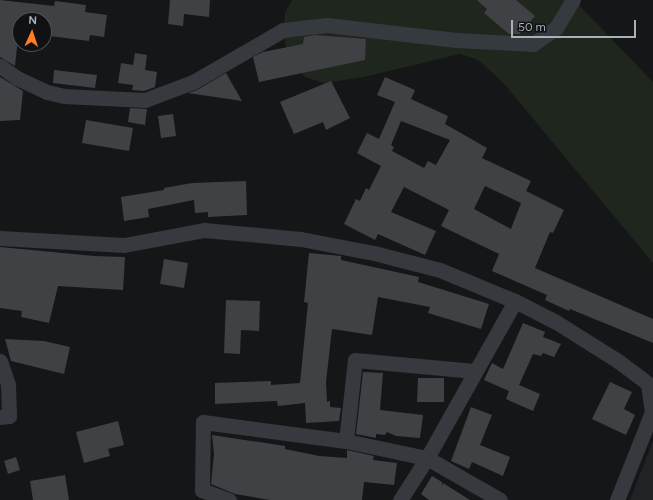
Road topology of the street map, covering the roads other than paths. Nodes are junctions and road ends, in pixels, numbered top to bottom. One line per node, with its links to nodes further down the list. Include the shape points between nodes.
1 (573, 0): 2 (street, via 556,28 533,44 456,40 327,25 283,30 193,82 145,100 64,96 47,92 17,78)
2 (0, 66)
3 (0, 238): 4 (street, via 124,245 204,230 301,240 374,253 440,270)
4 (515, 301): 6 (street); 13 (street, via 569,329 648,384 652,412)
5 (0, 361): 7 (street, via 8,384 9,416)
6 (474, 371): 8 (street, via 355,360); 9 (street)
7 (0, 417)
8 (346, 441): 9 (street); 10 (street, via 203,422 202,490)
9 (427, 458): 11 (street); 12 (street)
10 (229, 500)
11 (400, 500)
12 (500, 500)
13 (617, 500)

